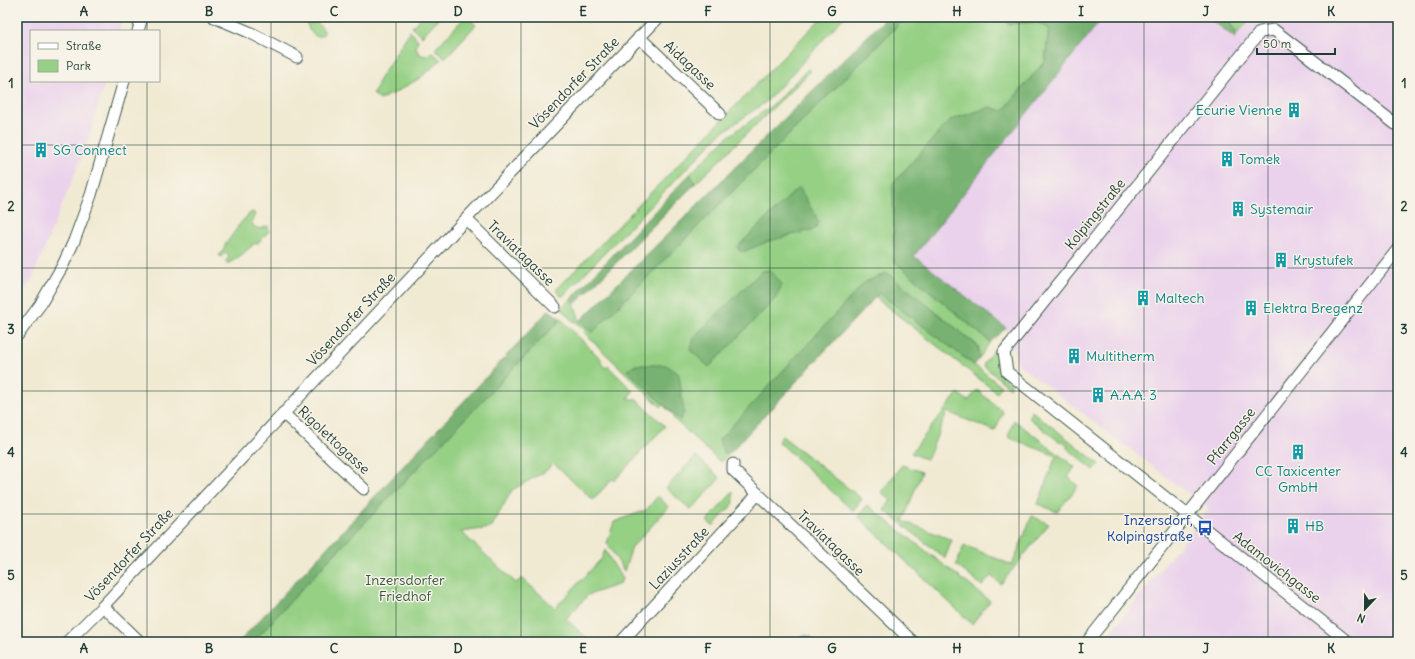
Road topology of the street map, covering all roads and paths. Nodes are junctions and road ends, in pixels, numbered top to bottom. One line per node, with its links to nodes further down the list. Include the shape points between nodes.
1 (142, 17): 4 (street)
2 (214, 17): 6 (street)
3 (659, 17): 5 (street, Vösendorfer Straße)
4 (138, 30)
5 (639, 38): 8 (street, Aidagasse); 10 (street, Vösendorfer Straße)
6 (297, 57)
7 (124, 82): 13 (street, via 91,195 76,235 40,305)
8 (720, 114)
9 (1398, 126): 18 (street, Kolpingstraße, via 1274,30 1260,32 1004,352 1007,372)
10 (466, 219): 12 (street, Traviatagasse); 14 (street, Vösendorfer Straße)
11 (1398, 249): 18 (street, Pfarrgasse)
12 (555, 307)
13 (17, 336)
14 (283, 413): 16 (street, Rigolettogasse); 19 (street, Vösendorfer Straße)
15 (733, 464): 17 (street, Traviatagasse, via 733,470)
16 (364, 489)
17 (758, 494): 22 (street, Laziusstraße); 23 (street, Traviatagasse)
18 (1188, 514): 24 (street, Pfarrgasse); 25 (street, Adamovichgasse)
19 (103, 606): 20 (street, Vösendorfer Straße); 21 (street)
20 (67, 642)
21 (140, 642)
22 (621, 642)
23 (913, 642)
24 (1086, 642)
25 (1348, 642)

